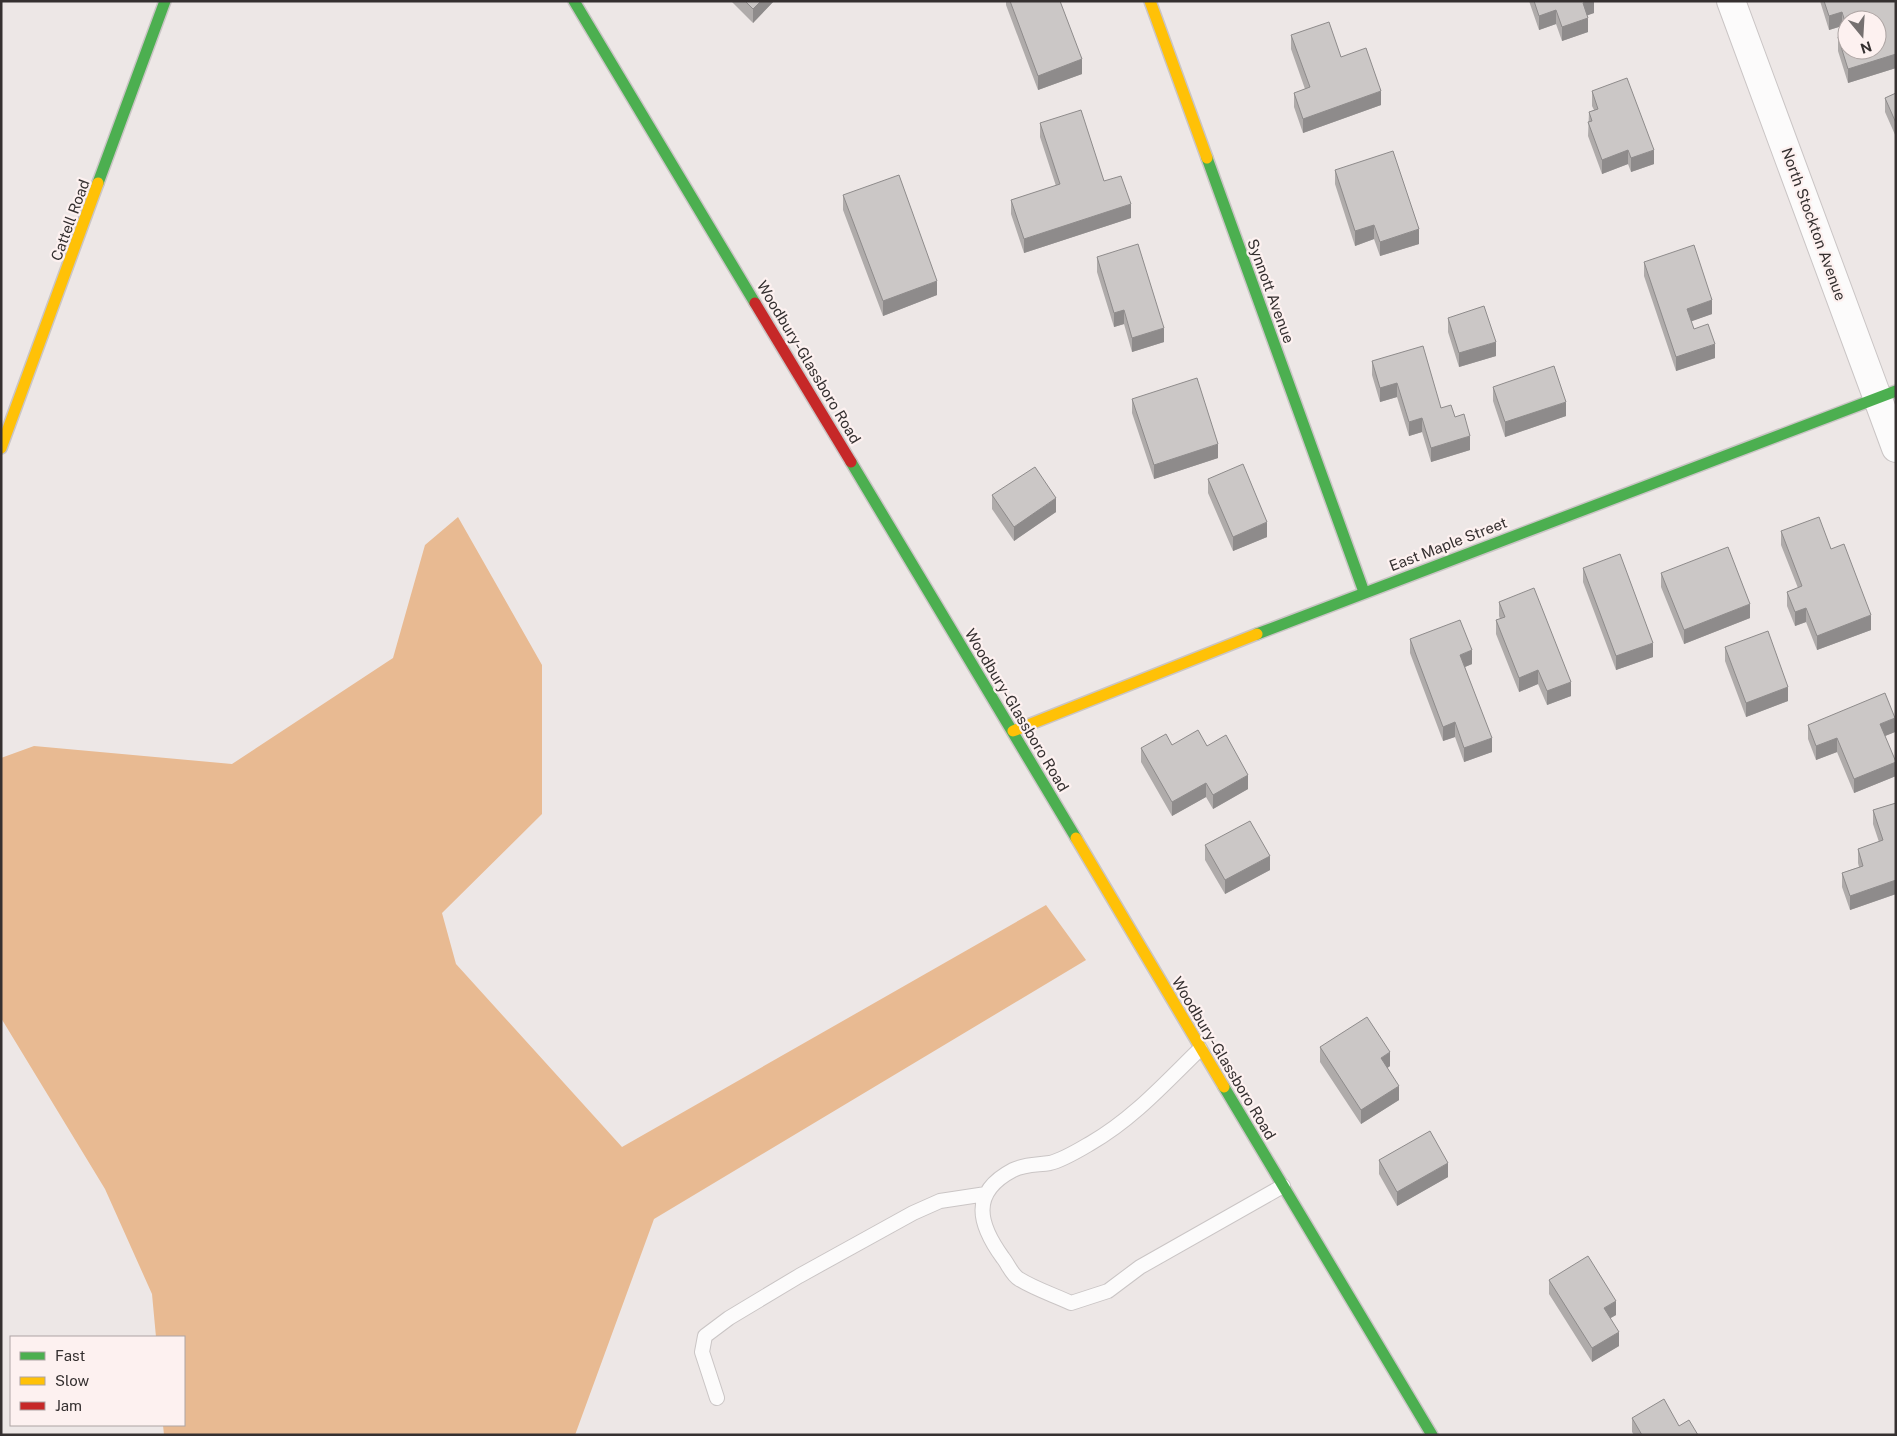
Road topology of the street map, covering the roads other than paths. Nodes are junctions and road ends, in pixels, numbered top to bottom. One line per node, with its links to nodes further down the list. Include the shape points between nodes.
1 (165, 1): 6 (street, Cattell Road)
2 (574, 1): 9 (street, Woodbury-Glassboro Road)
3 (1150, 1): 8 (street, Synnott Avenue)
4 (1731, 1): 5 (street, North Stockton Avenue)
5 (1887, 394): 7 (street, North Stockton Avenue); 8 (street, East Maple Street)
6 (1, 448)
7 (1896, 448)
8 (1364, 592): 9 (street, East Maple Street)
9 (1013, 730): 10 (street, Woodbury-Glassboro Road)
10 (1200, 1049): 11 (street, Woodbury-Glassboro Road); 12 (lane, via 1123,1123 1090,1144 1050,1163 1031,1164 1012,1171)
11 (1283, 1186): 12 (lane, via 1140,1267 1108,1290 1071,1303 1017,1278 988,1239 981,1215); 14 (street, Woodbury-Glassboro Road)
12 (986, 1194): 13 (lane, via 940,1201 913,1213 799,1276 705,1336 702,1352)
13 (717, 1398)
14 (1432, 1435)

